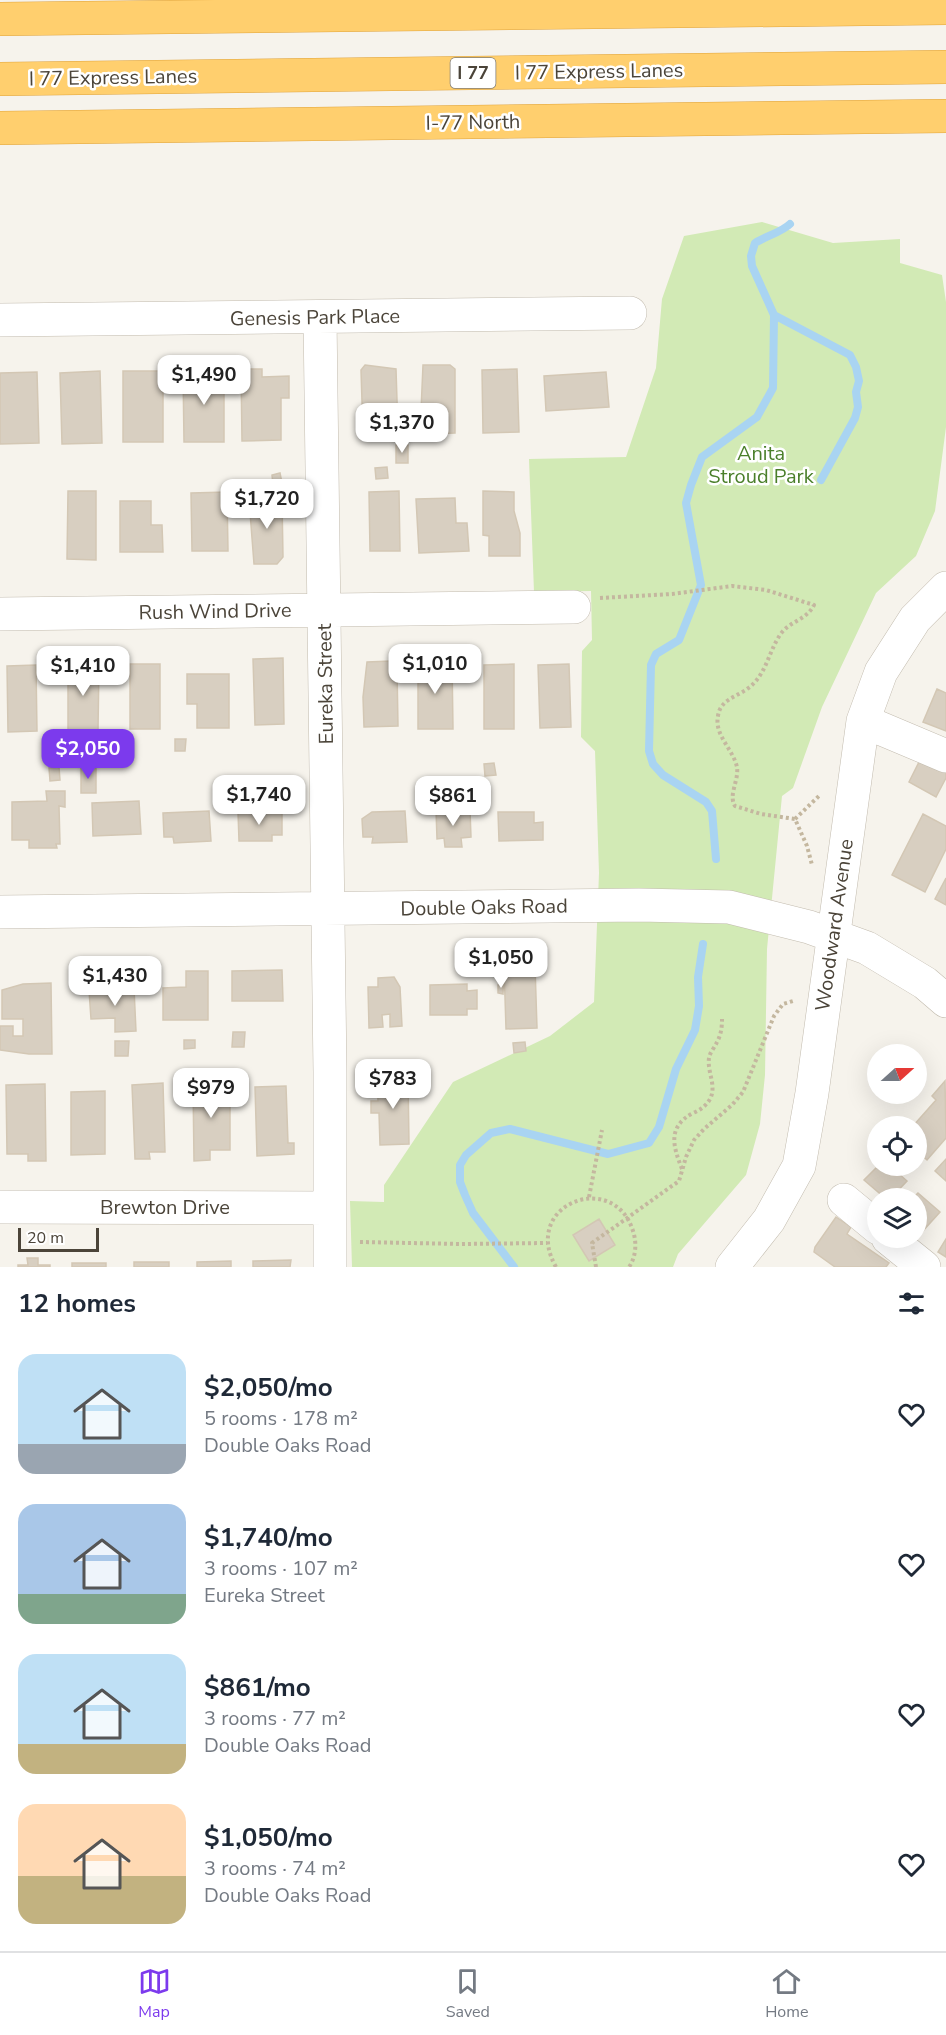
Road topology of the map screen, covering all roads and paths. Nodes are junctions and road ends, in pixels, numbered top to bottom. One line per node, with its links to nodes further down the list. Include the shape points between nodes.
1 (946, 8): 2 (highway)
2 (0, 19)
3 (946, 67): 4 (highway, I 77 Express Lanes / I 77)
4 (0, 79)
5 (946, 116): 6 (highway, I-77 North)
6 (0, 128)
7 (630, 313): 8 (street, Genesis Park Place)
8 (320, 317): 9 (street, Genesis Park Place); 12 (street, Eureka Street)
9 (0, 320)
10 (946, 588): 14 (street, Woodward Avenue, via 915,619 881,672)
11 (574, 607): 12 (street, Rush Wind Drive); 17 (path, via 591,598 732,586 766,590 814,605 811,612 781,633 758,679 722,705 718,715 718,727 736,765 738,777 732,796 735,806)
12 (324, 610): 13 (street, Rush Wind Drive); 19 (street, Eureka Street)
13 (0, 614)
14 (862, 721): 15 (street); 21 (street, Woodward Avenue)
15 (946, 756)
16 (820, 795): 17 (path)
17 (795, 819): 18 (path)
18 (812, 865)
19 (328, 908): 20 (street, Double Oaks Road); 21 (street, Double Oaks Road, via 729,907); 30 (street, Eureka Street)
20 (0, 912)
21 (832, 935): 23 (street, Double Oaks Road, via 867,948 925,982); 39 (street, Woodward Avenue, via 799,1166 770,1220)
22 (793, 1001): 26 (path, via 783,1004 774,1017 743,1092 694,1140)
23 (946, 1001)
24 (722, 1019): 26 (path, via 709,1060 713,1092 709,1102 676,1127 676,1153)
25 (602, 1130): 27 (path)
26 (682, 1170): 31 (path, via 673,1187)
27 (589, 1197): 31 (path, via 618,1207); 33 (path, via 555,1215)
28 (844, 1200): 32 (street)
29 (0, 1206): 30 (street, Brewton Drive)
30 (330, 1208): 35 (street, Eureka Street)
31 (628, 1218): 37 (path, via 592,1243); 38 (path, via 635,1235)
32 (867, 1219)
33 (547, 1243): 35 (path, via 461,1244); 36 (path)
34 (900, 1248): 40 (street)
35 (330, 1254)
36 (556, 1267)
37 (596, 1267)
38 (629, 1267)
39 (732, 1267)
40 (924, 1267)

